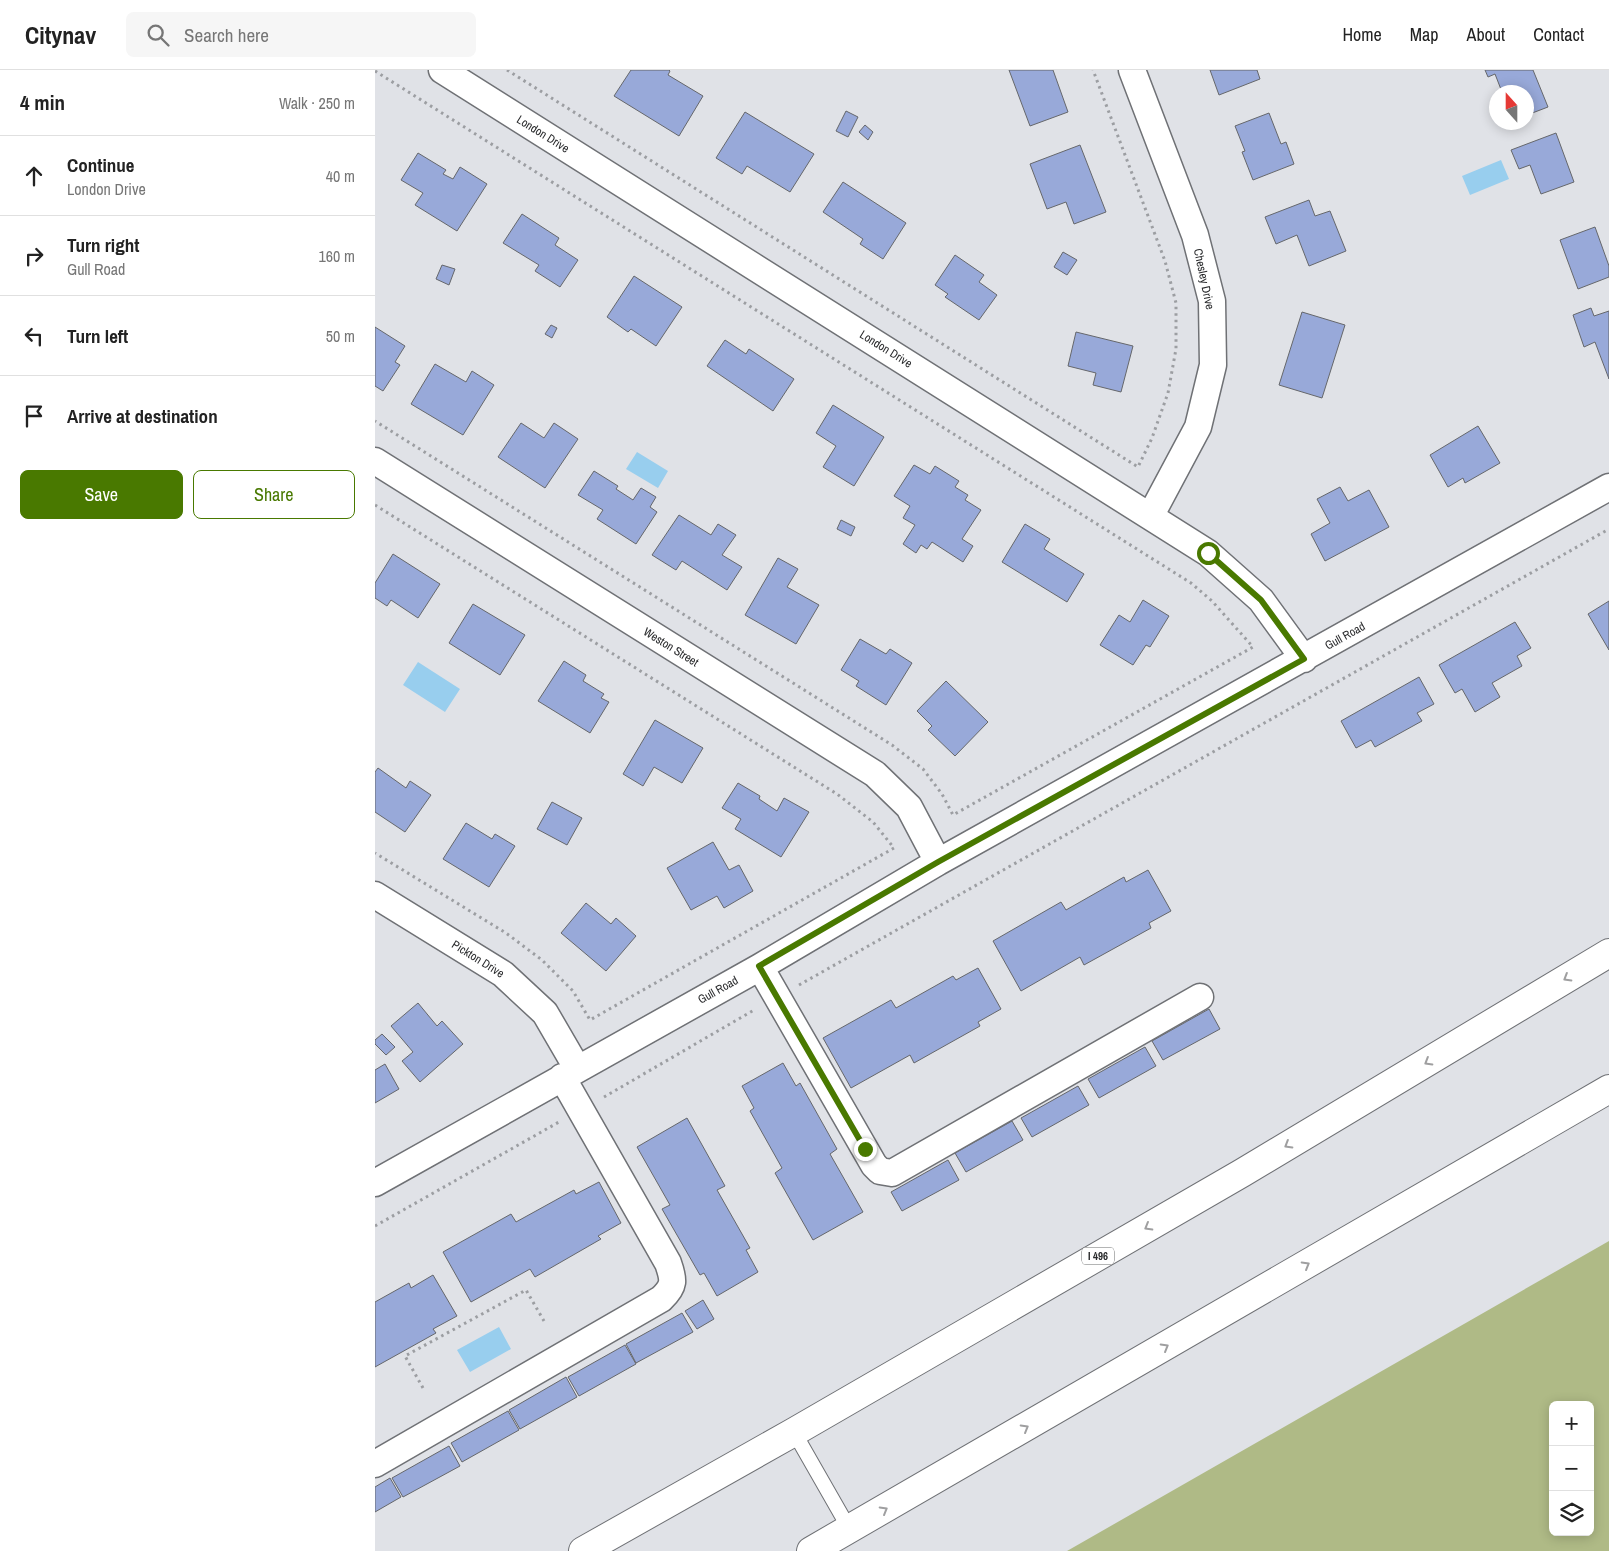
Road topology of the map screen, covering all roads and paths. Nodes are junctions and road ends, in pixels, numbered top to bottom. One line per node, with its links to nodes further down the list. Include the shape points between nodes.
1 (442, 70): 10 (street, London Drive)
2 (507, 70): 3 (path, via 1138,467 1168,393 1176,349 1176,303 1165,261)
3 (1093, 70)
4 (1132, 70): 10 (street, Chesley Drive, via 1195,235 1212,301 1213,364 1198,428)
5 (375, 71): 6 (path, via 1191,583 1212,601 1253,647 953,815 923,769 892,745)
6 (375, 421)
7 (375, 461): 14 (street, Weston Street, via 875,774 909,807)
8 (1609, 487): 12 (street, Gull Road)
9 (375, 505): 13 (path, via 837,794 873,822 895,848 590,1020 573,991 543,960)
10 (1151, 515): 12 (street, London Drive, via 1208,553 1261,600)
11 (1609, 529): 19 (path)
12 (1304, 659): 14 (street, Gull Road)
13 (375, 853)
14 (938, 862): 17 (street, Gull Road)
15 (375, 895): 20 (street, Pickton Drive, via 503,974 545,1013)
16 (1609, 953): 27 (highway, I 496, one-way to 27, via 1242,1173)
17 (759, 966): 19 (street); 20 (street, Gull Road)
18 (1200, 996): 19 (street, via 891,1173 880,1171 874,1165)
19 (777, 997): 22 (path)
20 (570, 1072): 22 (street, Pickton Drive); 23 (street, Gull Road)
21 (1609, 1089): 29 (highway, one-way to 21)
22 (581, 1110): 24 (path); 28 (street, Pickton Drive, via 668,1263 673,1277 670,1290 661,1299)
23 (375, 1183)
24 (375, 1226)
25 (543, 1321): 26 (path, via 527,1290 405,1356)
26 (423, 1388)
27 (795, 1432): 29 (lane); 30 (highway, I 496)
28 (375, 1464)
29 (850, 1530): 31 (highway)
30 (583, 1551)
31 (811, 1551)

